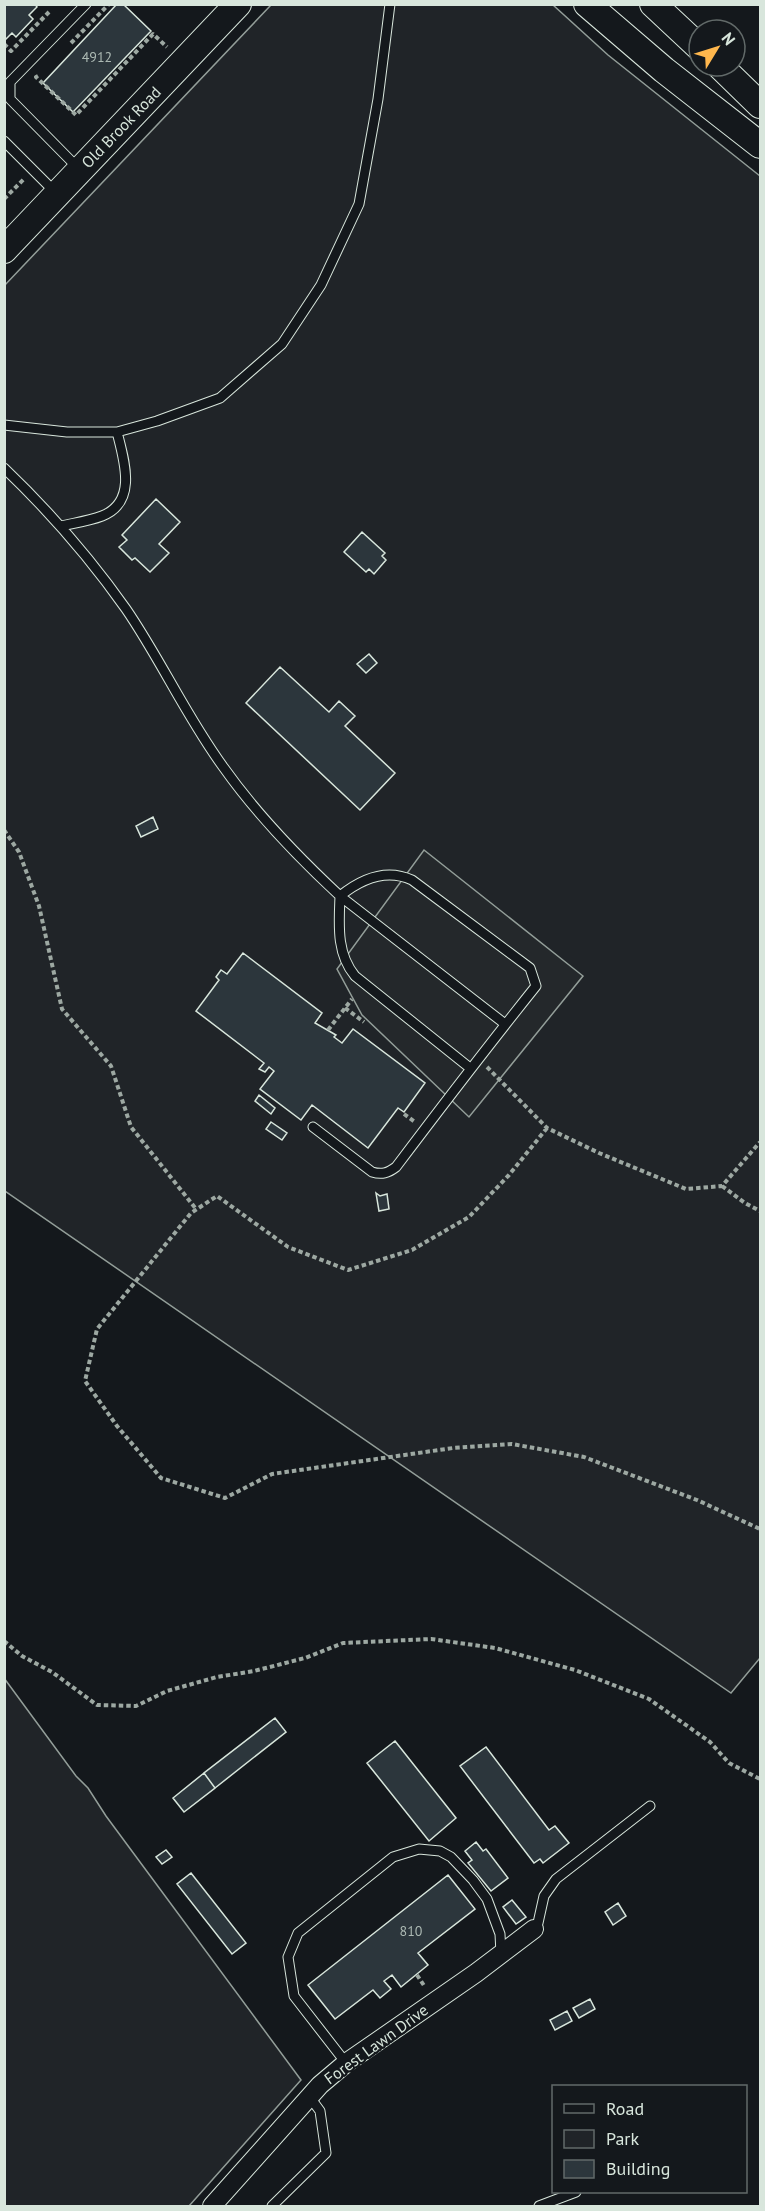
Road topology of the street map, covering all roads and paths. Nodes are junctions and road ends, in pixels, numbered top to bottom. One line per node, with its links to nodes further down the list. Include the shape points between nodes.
1 (86, 4): 17 (lane, via 10,82 10,99)
2 (109, 4): 10 (path)
3 (238, 4): 17 (street, Old Brook Road)
4 (390, 4): 23 (lane, via 359,204 321,285 282,344 220,398 157,422)
5 (587, 4): 16 (street, via 664,70)
6 (653, 4): 8 (street)
7 (49, 12): 9 (path, via 11,51)
8 (687, 36)
9 (4, 44)
10 (69, 45)
11 (167, 47): 12 (path, via 153,34 76,115 36,77)
12 (45, 69)
13 (732, 78): 14 (street)
14 (760, 105)
15 (4, 141): 19 (lane)
16 (760, 143)
17 (80, 170): 19 (street, Old Brook Road)
18 (30, 172): 20 (path)
19 (57, 194): 21 (street, Old Brook Road)
20 (4, 199)
21 (4, 250)
22 (4, 424): 23 (lane, via 67,432)
23 (117, 432): 25 (lane, via 126,472 120,503 103,516)
24 (4, 468): 25 (lane)
25 (61, 526): 27 (lane, via 126,609 239,789 297,856)
26 (4, 830): 41 (path, via 19,852 39,906 62,1009 111,1066 131,1127)
27 (340, 896): 31 (lane); 31 (lane, via 357,883 401,875 530,968 536,986); 34 (lane, via 340,942 348,968)
28 (352, 999): 29 (path)
29 (345, 1008): 30 (path); 32 (path)
30 (364, 1022)
31 (505, 1024): 33 (lane)
32 (328, 1030)
33 (478, 1058): 34 (lane); 38 (path)
34 (470, 1068): 37 (lane, via 396,1167 388,1172 372,1172)
35 (404, 1114): 36 (path)
36 (416, 1123)
37 (313, 1127)
38 (547, 1128): 40 (path, via 686,1189); 41 (path, via 469,1216 412,1250 348,1269 288,1247 217,1196)
39 (760, 1142): 40 (path)
40 (722, 1186): 42 (path)
41 (196, 1209): 43 (path, via 97,1329 85,1381 161,1478 225,1498 272,1474 453,1448 512,1444 584,1457)
42 (760, 1210)
43 (760, 1529)
44 (4, 1641): 45 (path, via 97,1706 136,1706 167,1691 305,1658 343,1643 431,1639 495,1648 575,1670 649,1699 710,1742 729,1763)
45 (760, 1779)
46 (650, 1806): 47 (lane, via 556,1879 544,1896)
47 (534, 1929): 48 (street, Forest Lawn Drive)
48 (501, 1954): 51 (street, Forest Lawn Drive); 51 (lane, via 500,1934 491,1907 459,1864 440,1851 419,1849 393,1857 298,1933 288,1957 294,1996)
49 (417, 1975): 50 (path)
50 (430, 1992)
51 (346, 2063): 52 (street, Forest Lawn Drive)
52 (309, 2096): 54 (street, Forest Lawn Drive); 55 (lane, via 320,2111 326,2153)
53 (573, 2193): 56 (lane)
54 (212, 2206)
55 (272, 2206)
56 (539, 2206)

